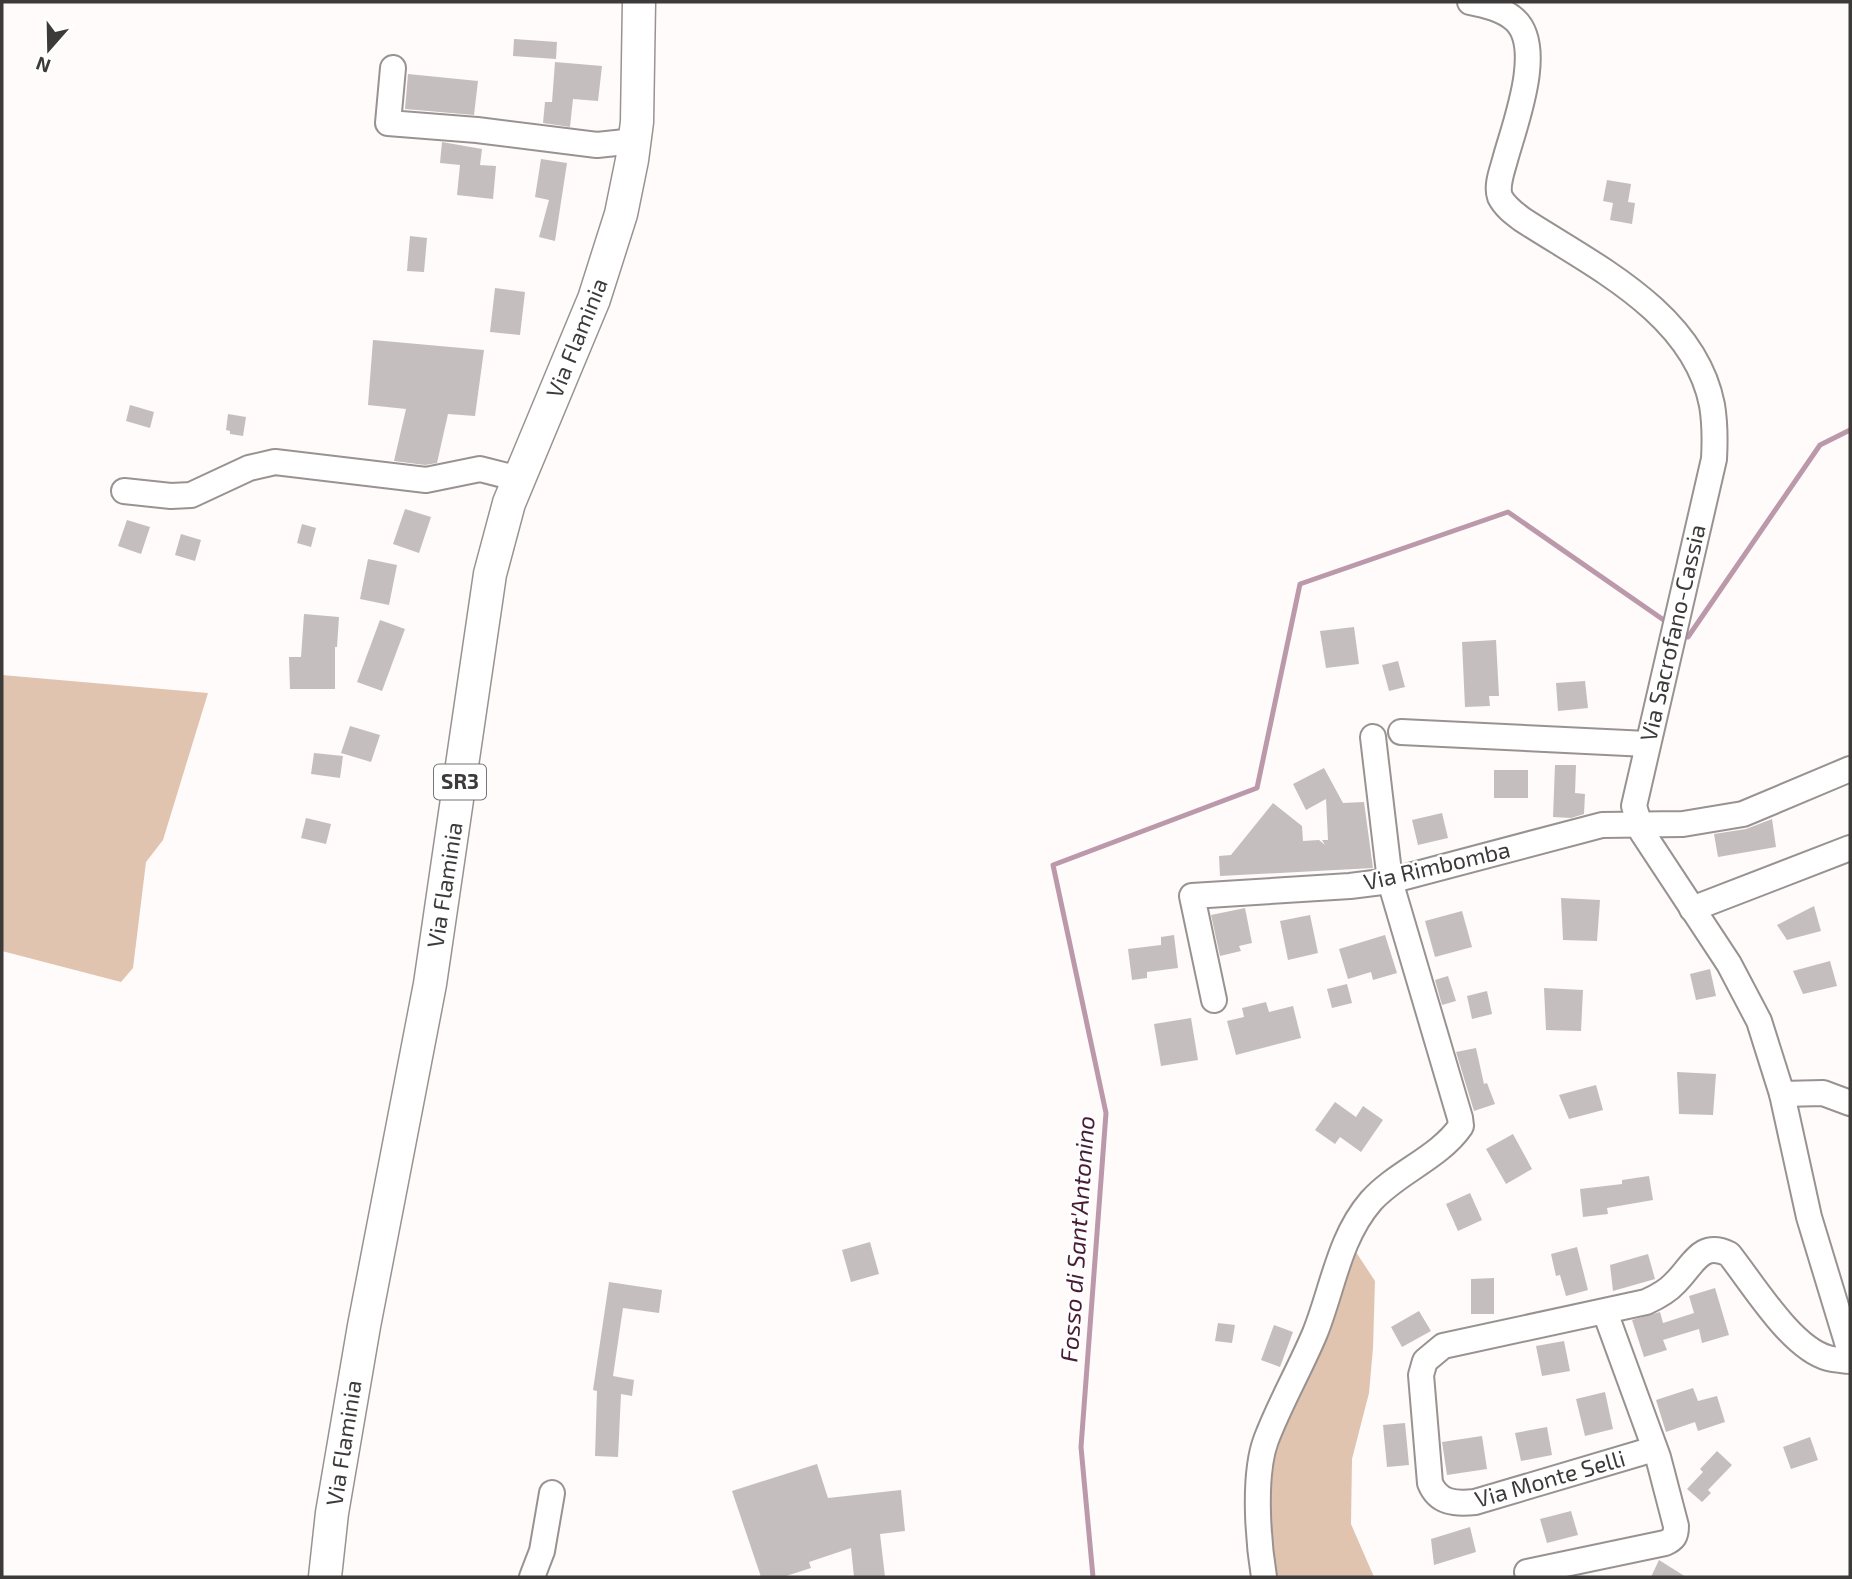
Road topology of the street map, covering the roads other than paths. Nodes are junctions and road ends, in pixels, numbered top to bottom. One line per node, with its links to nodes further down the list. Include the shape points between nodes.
1 (639, 2): 4 (main road, Via Flaminia / SR3)
2 (1470, 2): 9 (street, Via Sacrofano-Cassia, via 1490,6 1515,20 1529,55 1500,197 1522,220 1648,305 1679,339 1705,382 1714,422 1714,459)
3 (393, 68): 4 (street, via 388,123 597,145)
4 (635, 141): 5 (main road, Via Flaminia / SR3, via 605,267)
5 (519, 479): 6 (street, via 486,469 426,480 275,462 191,495); 24 (main road, Via Flaminia / SR3, via 490,574 430,984 361,1339)
6 (124, 491)
7 (1401, 732): 9 (street)
8 (1373, 737): 13 (street)
9 (1647, 744): 11 (street, Via Sacrofano-Cassia, via 1634,806)
10 (1850, 769): 11 (street, Via Rimbomba, via 1743,814 1683,824)
11 (1638, 824): 13 (street, Via Rimbomba, via 1602,825); 14 (street)
12 (1850, 848): 14 (street)
13 (1390, 881): 15 (street, Via Rimbomba, via 1192,896); 26 (street, via 1461,1126 1442,1146 1390,1182 1348,1236 1315,1332 1265,1442 1259,1486)
14 (1692, 909): 16 (street, via 1746,994)
15 (1214, 1000)
16 (1782, 1094): 17 (street, via 1823,1093); 19 (street, via 1809,1217)
17 (1850, 1103)
18 (1605, 1312): 20 (street, Via Monte Selli, via 1661,1295 1699,1255 1720,1250 1729,1254 1772,1314 1811,1349 1828,1358); 21 (street, Via Monte Selli); 21 (street, Via Monte Selli, via 1443,1346 1432,1353 1421,1375 1430,1483 1443,1500 1475,1502)
19 (1850, 1352)
20 (1850, 1361)
21 (1654, 1449): 23 (street, Via Monte Selli, via 1676,1526 1673,1539)
22 (552, 1493): 25 (street)
23 (1527, 1572)
24 (325, 1577)
25 (532, 1577)
26 (1264, 1577)

